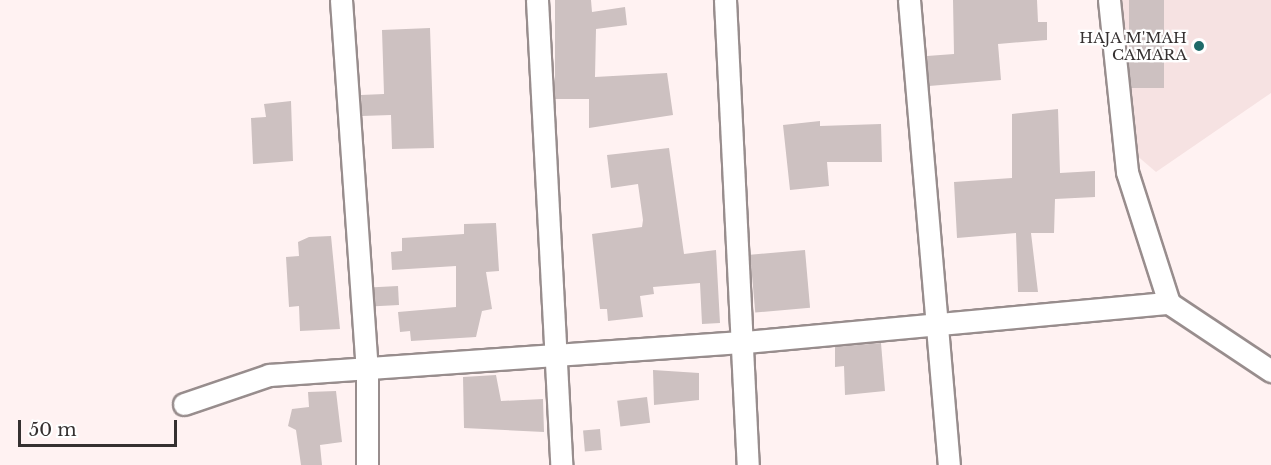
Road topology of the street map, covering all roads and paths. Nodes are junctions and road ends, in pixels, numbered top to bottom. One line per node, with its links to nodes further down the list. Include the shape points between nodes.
1 (341, 0): 11 (street)
2 (537, 0): 9 (street)
3 (725, 0): 8 (street)
4 (909, 0): 7 (street)
5 (1109, 0): 6 (street, via 1127,172)
6 (1169, 303): 7 (street); 10 (street)
7 (933, 327): 8 (street); 16 (street)
8 (745, 342): 9 (street); 15 (street)
9 (558, 352): 11 (street); 14 (street)
10 (1271, 370)
11 (367, 372): 12 (street, via 269,375); 13 (street)
12 (184, 404)
13 (367, 465)
14 (561, 465)
15 (748, 465)
16 (949, 465)

